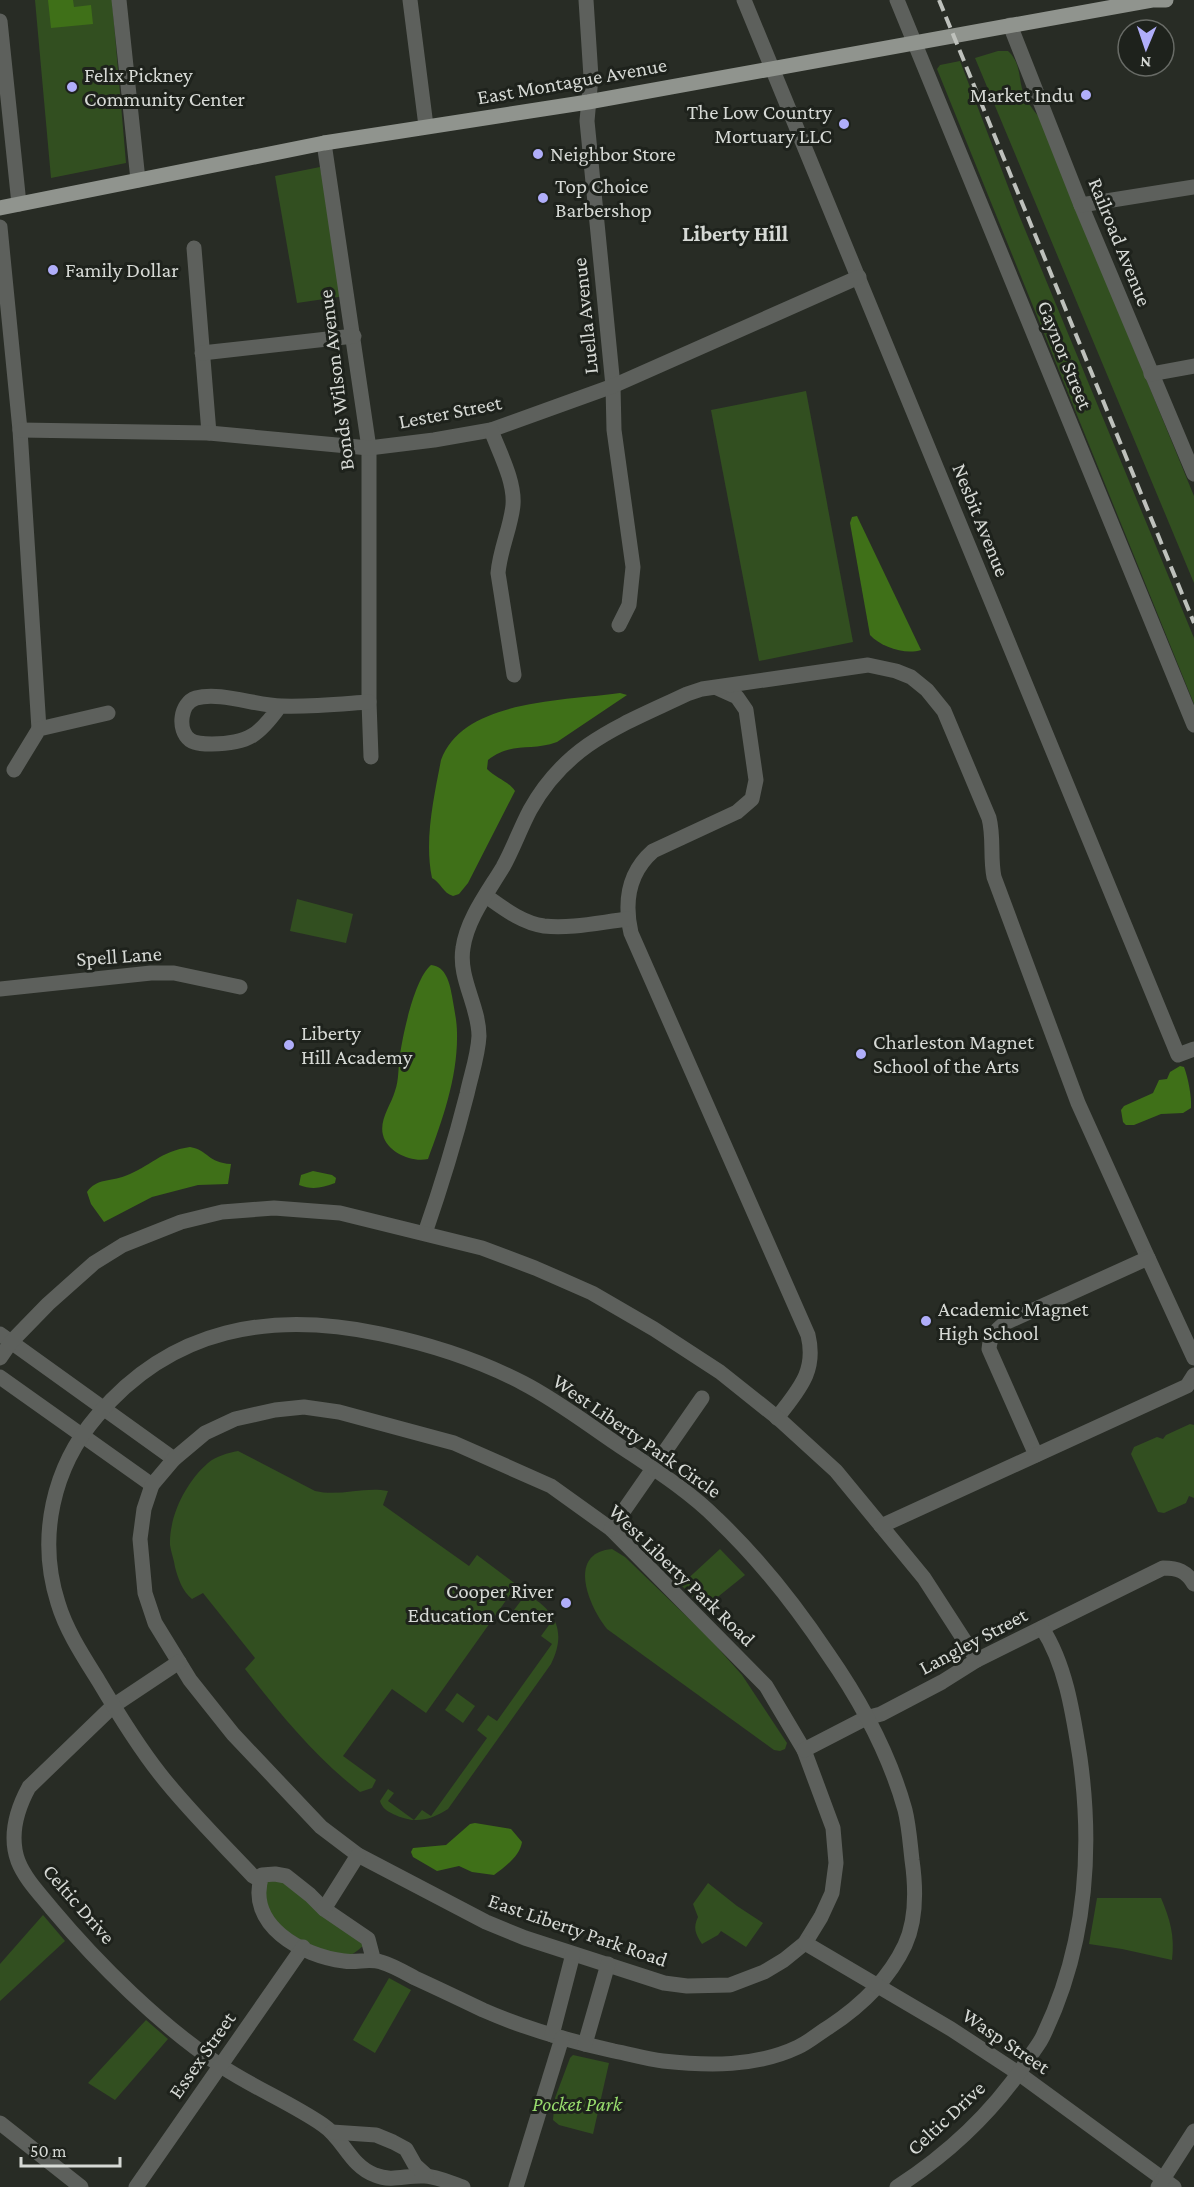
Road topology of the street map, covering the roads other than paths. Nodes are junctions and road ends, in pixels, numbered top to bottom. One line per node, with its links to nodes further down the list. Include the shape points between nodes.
1 (119, 0): 15 (street)
2 (410, 0): 13 (street)
3 (586, 0): 12 (street, Luella Avenue, via 591,77)
4 (744, 0): 11 (street, Nesbit Avenue)
5 (897, 0): 10 (street, Gaynor Street)
6 (1153, 0): 7 (main road, East Montague Avenue); 9 (main road, East Montague Avenue)
7 (1166, 0)
8 (0, 21): 17 (street)
9 (1010, 25): 10 (main road, East Montague Avenue); 18 (street, Railroad Avenue)
10 (914, 43): 11 (main road, East Montague Avenue); 39 (street, Gaynor Street)
11 (772, 68): 12 (main road, East Montague Avenue); 22 (street, Nesbit Avenue)
12 (588, 102): 13 (main road, East Montague Avenue); 27 (street, Luella Avenue)
13 (426, 126): 14 (main road, East Montague Avenue)
14 (324, 143): 15 (main road, East Montague Avenue); 23 (street, Bonds Wilson Avenue)
15 (138, 180): 17 (main road, East Montague Avenue)
16 (1194, 188): 18 (street)
17 (19, 204): 19 (main road, East Montague Avenue)
18 (1082, 206): 26 (street, Railroad Avenue)
19 (0, 208)
20 (0, 227): 28 (street)
21 (194, 248): 24 (street)
22 (859, 277): 27 (street, Lester Street); 47 (street, Nesbit Avenue, via 1178,1055)
23 (354, 336): 24 (street); 31 (street, Bonds Wilson Avenue)
24 (202, 353): 30 (street)
25 (1194, 366): 26 (street)
26 (1151, 374): 32 (street, Railroad Avenue)
27 (613, 386): 29 (street, Lester Street); 33 (street, Luella Avenue, via 614,430 633,567 629,605)
28 (20, 430): 30 (street, Lester Street); 40 (street)
29 (491, 430): 31 (street, Lester Street); 34 (street, via 512,486 513,505 498,573)
30 (209, 433): 31 (street, Lester Street)
31 (369, 448): 36 (street, Bonds Wilson Avenue)
32 (1194, 474)
33 (619, 625)
34 (513, 675)
35 (715, 687): 43 (street, via 687,694 603,734 561,767 531,809); 44 (street, via 737,697 747,710 756,780 752,799 737,812 643,859 628,891); 49 (street, via 868,666 911,678 944,711 988,818 994,877 1078,1103)
36 (369, 702): 37 (street); 41 (street, Bonds Wilson Avenue)
37 (280, 706): 37 (street, via 197,698 188,702 184,710 183,730 190,740 201,744 243,740 256,735)
38 (108, 713): 40 (street)
39 (1194, 725)
40 (39, 729): 42 (street)
41 (371, 757)
42 (14, 770)
43 (486, 896): 44 (street, via 508,912 544,926); 48 (street, via 462,949 462,965 479,1026 477,1054 453,1149)
44 (628, 919): 57 (street, via 808,1335 809,1368)
45 (240, 987): 46 (street, Spell Lane, via 152,973)
46 (0, 988)
47 (1194, 1049)
48 (425, 1233): 50 (street, via 340,1213 274,1208 222,1212 181,1222 123,1245 94,1263); 57 (street, via 482,1248 592,1293 720,1372)
49 (1148, 1258): 52 (street); 59 (street, via 1005,1323 990,1339 992,1358)
50 (6, 1338): 51 (street); 56 (street)
51 (0, 1358)
52 (1194, 1358)
53 (1194, 1375): 59 (street, via 1187,1386)
54 (0, 1377): 58 (street)
55 (702, 1398): 61 (street)
56 (103, 1409): 58 (street, West Liberty Park Circle); 60 (street); 61 (street, West Liberty Park Circle, via 154,1364 200,1340 262,1325 329,1325 416,1341 520,1382)
57 (777, 1418): 63 (street, via 836,1471)
58 (81, 1435): 62 (street); 69 (street, West Liberty Park Circle, via 56,1486 50,1527 51,1576 70,1632)
59 (1036, 1455): 63 (street)
60 (174, 1459): 62 (street, East Liberty Park Road); 64 (street, West Liberty Park Road, via 206,1433 235,1419 304,1407 339,1412 454,1443 507,1465 551,1486)
61 (653, 1468): 64 (street); 70 (street, West Liberty Park Circle, via 716,1517 790,1600 833,1660)
62 (152, 1485): 68 (street, East Liberty Park Road, via 140,1539 145,1593 155,1623)
63 (881, 1526): 67 (street, via 924,1578)
64 (611, 1529): 71 (street, West Liberty Park Road, via 766,1686)
65 (1194, 1584): 66 (street, Langley Street, via 1178,1568 1163,1568)
66 (1042, 1628): 67 (street, Langley Street); 84 (street, Celtic Drive, via 1052,1643 1073,1714 1085,1797 1086,1855 1075,1950 1044,2035)
67 (977, 1660): 70 (street, Langley Street, via 881,1714)
68 (179, 1662): 69 (street, Celtic Drive); 72 (street, East Liberty Park Road, via 233,1734 321,1827)
69 (113, 1706): 73 (street, West Liberty Park Circle, via 161,1776); 83 (street, Celtic Drive, via 30,1787 16,1818 17,1856 29,1881 124,1986)
70 (866, 1718): 71 (street, Langley Street); 80 (street, West Liberty Park Circle, via 885,1754 906,1815 917,1892 907,1941)
71 (804, 1750): 75 (street, West Liberty Park Road, via 833,1828 836,1863 832,1893)
72 (358, 1855): 74 (street); 77 (street, East Liberty Park Road, via 486,1922)
73 (260, 1880): 74 (street, via 262,1875 286,1876); 76 (street, via 258,1893 265,1920 278,1933)
74 (324, 1909): 78 (street, via 368,1939)
75 (805, 1942): 79 (street, East Liberty Park Road, via 764,1972 730,1985 664,1983); 80 (street, Wasp Street)
76 (303, 1947): 78 (street, via 346,1962); 83 (street, Essex Street)
77 (573, 1954): 79 (street, East Liberty Park Road); 81 (street)
78 (374, 1958): 81 (street, West Liberty Park Circle, via 490,2013)
79 (608, 1964): 82 (street)
80 (879, 1986): 82 (street, West Liberty Park Circle, via 852,2012 799,2047 755,2062 658,2060); 84 (street, Wasp Street)
81 (557, 2036): 82 (street, West Liberty Park Circle); 93 (street)
82 (585, 2044)
83 (221, 2066): 87 (street, Celtic Drive); 91 (street, Essex Street)
84 (1018, 2073): 89 (street, Wasp Street); 94 (street, Celtic Drive, via 968,2132)
85 (0, 2123): 90 (street)
86 (1194, 2131): 89 (street)
87 (332, 2132): 88 (street, Celtic Drive, via 376,2135 393,2142 406,2149); 88 (street, Celtic Drive, via 358,2166 374,2175 391,2179)
88 (426, 2175): 92 (street, Celtic Drive)
89 (1165, 2185)
90 (81, 2187)
91 (136, 2187)
92 (463, 2187)
93 (516, 2187)
94 (897, 2187)

